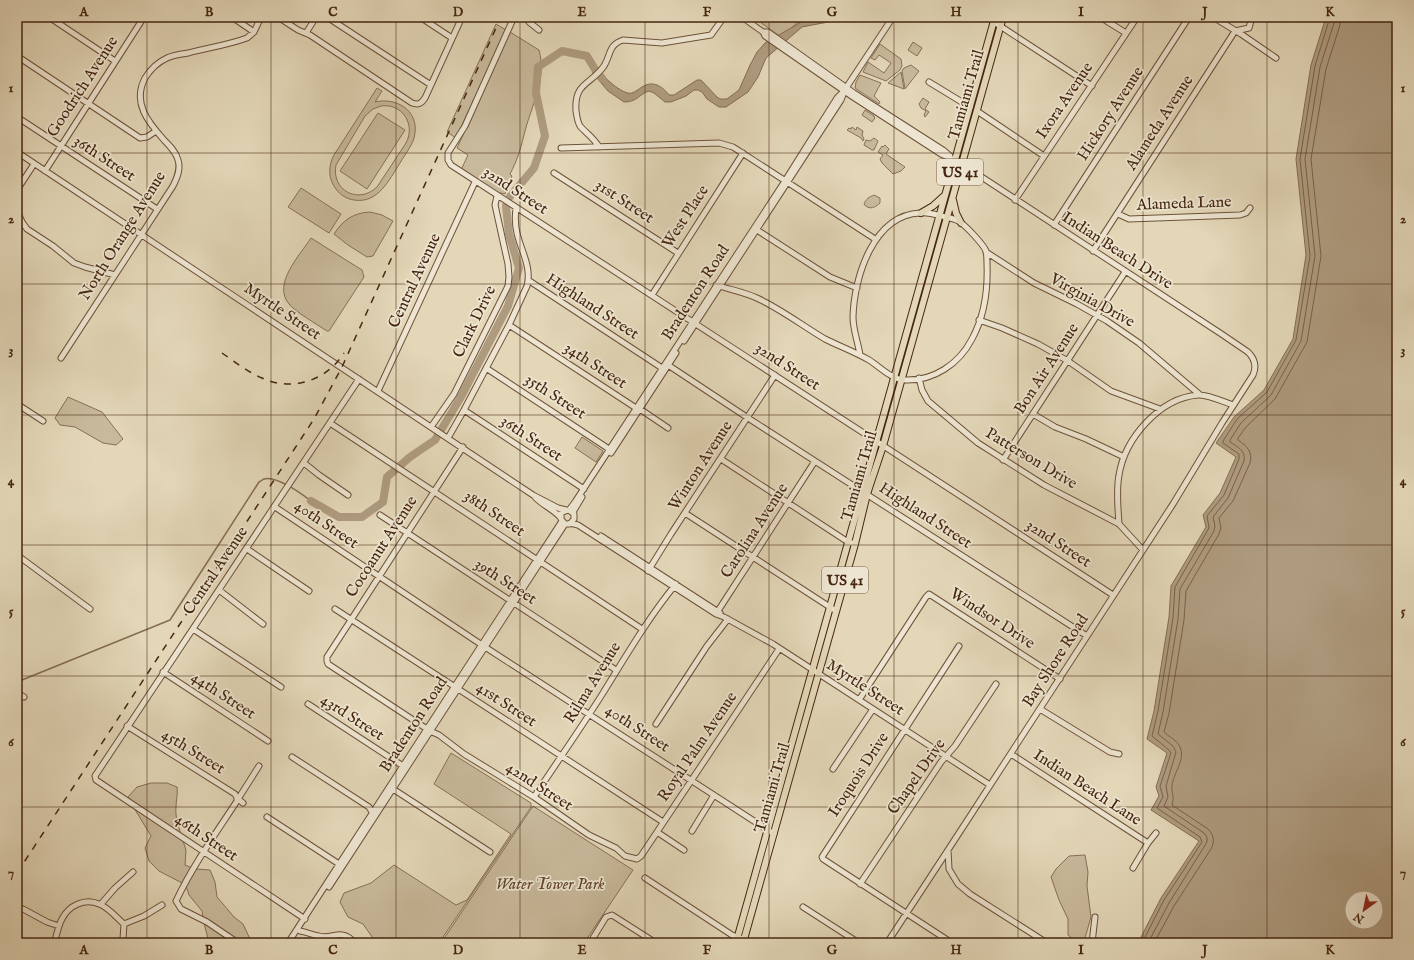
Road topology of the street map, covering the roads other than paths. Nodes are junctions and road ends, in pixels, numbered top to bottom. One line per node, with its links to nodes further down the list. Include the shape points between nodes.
1 (49, 17): 31 (street)
2 (143, 17): 31 (street, Goodrich Avenue)
3 (232, 17): 25 (street)
4 (261, 17): 25 (street)
5 (278, 17): 26 (street)
6 (316, 17): 26 (street)
7 (327, 17): 33 (street)
8 (420, 17): 28 (street)
9 (462, 17): 28 (street)
10 (514, 17): 55 (street, 32nd Street, via 461,133 448,154 450,164)
11 (529, 17): 23 (street, via 530,22)
12 (724, 17): 44 (street, via 711,35 662,43 629,39 619,41 610,48 605,64 578,93 576,100 576,114 581,127)
13 (742, 17): 35 (street, Indian Beach Drive)
14 (894, 17): 35 (street, Bradenton Road)
15 (1003, 17): 22 (main road, Tamiami Trail / US 41)
16 (1100, 17): 27 (street)
17 (1137, 17): 27 (street, Ixora Avenue)
18 (1189, 17): 70 (street, Hickory Avenue)
19 (1213, 17): 24 (street)
20 (1252, 17): 24 (street, Alameda Avenue, via 1249,28)
21 (994, 20): 22 (street); 36 (main road, Tamiami Trail / US 41)
22 (1000, 26): 34 (street); 39 (main road, Tamiami Trail / US 41)
23 (539, 30)
24 (1235, 31): 30 (street); 66 (street, Alameda Avenue)
25 (254, 32): 42 (street, North Orange Avenue, via 240,41 166,58 150,70 144,79 140,100 143,111)
26 (306, 33): 33 (street, via 412,103 420,104)
27 (1126, 33): 34 (street, Ixora Avenue)
28 (452, 38): 33 (street)
29 (17, 56): 37 (street)
30 (1276, 58)
31 (115, 61): 37 (street, Goodrich Avenue)
32 (929, 82): 38 (street)
33 (431, 85)
34 (1092, 86): 48 (street, Ixora Avenue)
35 (845, 89): 49 (street, Indian Beach Drive, via 941,154); 54 (street, Bradenton Road)
36 (974, 93): 38 (main road, Tamiami Trail / US 41); 39 (main road)
37 (88, 104): 42 (street, via 140,138); 43 (street, Goodrich Avenue)
38 (970, 107): 41 (main road); 49 (main road, Tamiami Trail / US 41)
39 (976, 111): 41 (main road, Tamiami Trail / US 41); 48 (street)
40 (17, 117): 43 (street, 36th Street)
41 (972, 127): 51 (main road, Tamiami Trail / US 41)
42 (156, 131): 63 (street, North Orange Avenue, via 173,150 179,165 176,182)
43 (61, 146): 52 (street, Goodrich Avenue); 63 (street, 36th Street)
44 (599, 146): 45 (street); 47 (street, via 719,143 733,147)
45 (562, 148)
46 (17, 152): 50 (street, Myrtle Street)
47 (743, 154): 54 (street); 76 (street, West Place)
48 (1044, 156): 60 (street, Ixora Avenue)
49 (955, 160): 51 (street, Indian Beach Drive); 57 (main road, Tamiami Trail / US 41)
50 (34, 164): 52 (street, Myrtle Street); 56 (street)
51 (962, 164): 59 (main road, Tamiami Trail / US 41); 60 (street, Indian Beach Drive)
52 (45, 171): 72 (street, Myrtle Street)
53 (554, 173): 76 (street, 31st Street)
54 (787, 181): 71 (street, Bradenton Road); 73 (street); 80 (street, Bradenton Road)
55 (475, 182): 58 (street, 32nd Street); 101 (street, Central Avenue)
56 (17, 190)
57 (945, 194): 65 (main road); 67 (main road, Tamiami Trail / US 41)
58 (497, 196): 61 (street, 32nd Street); 112 (street, Clark Drive, via 495,205 508,264 508,286 454,394)
59 (952, 198): 68 (main road, Tamiami Trail / US 41); 69 (main road)
60 (1015, 200): 70 (street, Indian Beach Drive)
61 (516, 208): 79 (street, via 517,234 526,263); 82 (street, 32nd Street)
62 (1250, 208): 66 (street, Alameda Lane, via 1240,215 1129,219)
63 (157, 209): 72 (street, North Orange Avenue)
64 (17, 210): 78 (street, via 27,229 74,262)
65 (921, 213): 67 (street); 73 (street, via 900,219 888,226)
66 (1118, 214): 74 (street, Alameda Avenue)
67 (939, 216): 68 (street); 83 (main road, Tamiami Trail / US 41)
68 (947, 218): 69 (street); 84 (main road, Tamiami Trail / US 41)
69 (961, 223): 75 (street)
70 (1054, 225): 74 (street, Indian Beach Drive)
71 (757, 230): 80 (street, Bradenton Road); 81 (street, via 830,277)
72 (141, 234): 78 (street, North Orange Avenue); 99 (street, Myrtle Street)
73 (875, 239): 81 (street)
74 (1093, 251): 77 (street, Indian Beach Drive)
75 (986, 252): 85 (street, Virginia Drive, via 1034,284); 86 (street, via 987,285)
76 (678, 253): 82 (street, West Place)
77 (1125, 272): 85 (street, Bon Air Avenue); 92 (street, Indian Beach Drive, via 1248,352)
78 (115, 275): 90 (street, North Orange Avenue)
79 (528, 280): 88 (street); 95 (street, Highland Street)
80 (719, 286): 87 (street, Bradenton Road); 89 (street, via 760,299 826,339)
81 (857, 288): 89 (street, via 853,323)
82 (652, 295): 87 (street, 32nd Street)
83 (916, 297): 84 (street); 97 (main road, Tamiami Trail / US 41)
84 (924, 299): 100 (main road, Tamiami Trail / US 41)
85 (1097, 315): 91 (street, Bon Air Avenue); 102 (street, Virginia Drive, via 1139,343)
86 (979, 320): 91 (street, via 1025,337); 98 (street, via 970,342 954,363 938,373)
87 (694, 322): 93 (street, Bradenton Road); 95 (street, Bradenton Road); 96 (street, 32nd Street)
88 (509, 325): 94 (street); 105 (street, 34th Street)
89 (860, 355): 97 (street)
90 (61, 358)
91 (1068, 361): 106 (street, via 1111,391); 108 (street, Bon Air Avenue)
92 (1255, 362): 104 (street, Bay Shore Road, via 1253,375)
93 (668, 366): 105 (street, Bradenton Road); 109 (street, Highland Street)
94 (486, 368): 107 (street); 118 (street, 35th Street)
95 (662, 368): 105 (street, Bradenton Road)
96 (775, 375): 109 (street, Winton Avenue); 115 (street, 32nd Street)
97 (894, 377): 100 (street); 115 (main road, Tamiami Trail / US 41)
98 (919, 378): 100 (street); 121 (street, Patterson Drive, via 928,401 978,443)
99 (359, 379): 101 (street, Myrtle Street); 111 (street, Central Avenue)
100 (901, 379): 116 (main road, Tamiami Trail / US 41)
101 (378, 391): 112 (street, Myrtle Street)
102 (1199, 394): 104 (street); 106 (street)
103 (17, 404): 110 (street)
104 (1233, 405): 140 (street, Bay Shore Road)
105 (638, 408): 113 (street, 34th Street); 118 (street, Bradenton Road); 131 (street, Bradenton Road)
106 (1160, 409): 119 (street, via 1137,434)
107 (464, 410): 114 (street); 124 (street, 36th Street)
108 (1033, 414): 119 (street, via 1055,427); 121 (street, Bon Air Avenue)
109 (748, 418): 120 (street, Winton Avenue); 122 (street, Highland Street)
110 (43, 421)
111 (330, 422): 123 (street, Central Avenue); 125 (street, 38th Street)
112 (433, 428): 114 (street, Myrtle Street)
113 (668, 428)
114 (446, 437): 117 (street, Myrtle Street)
115 (876, 442): 116 (street, 32nd Street); 126 (main road, Tamiami Trail / US 41)
116 (883, 446): 126 (main road, Tamiami Trail / US 41); 149 (street, 32nd Street)
117 (462, 447): 125 (street, Cocoanut Avenue); 127 (street, Myrtle Street)
118 (609, 449): 124 (street, Bradenton Road)
119 (1124, 457): 135 (street, via 1119,473)
120 (721, 459): 129 (street); 132 (street, Winton Avenue)
121 (1003, 460): 135 (street, Patterson Drive, via 1044,485)
122 (816, 461): 126 (street, Highland Street); 129 (street, Carolina Avenue)
123 (304, 463): 128 (street); 130 (street, Central Avenue)
124 (584, 489): 131 (street, Bradenton Road)
125 (435, 490): 136 (street, Cocoanut Avenue); 143 (street, 38th Street)
126 (865, 492): 137 (main road, Tamiami Trail / US 41); 138 (main road, Tamiami Trail / US 41); 161 (street, Highland Street)
127 (533, 494): 131 (street, Myrtle Street); 134 (street, Myrtle Street)
128 (348, 495)
129 (789, 503): 137 (street); 142 (street, Carolina Avenue)
130 (275, 507): 139 (street, Central Avenue); 145 (street, 40th Street)
131 (570, 512): 134 (street, Bradenton Road, via 562,513); 134 (street, Bradenton Road, via 573,521); 144 (street, Myrtle Street, via 583,525)
132 (685, 514): 142 (street); 144 (street, Winton Avenue)
133 (380, 515): 136 (street, 39th Street)
134 (565, 521): 143 (street, Bradenton Road); 144 (street, Myrtle Street, via 578,525)
135 (1119, 524): 140 (street, Patterson Drive)
136 (406, 533): 145 (street, Cocoanut Avenue); 150 (street, 39th Street)
137 (848, 542): 138 (street); 151 (main road, Tamiami Trail / US 41)
138 (855, 544): 154 (main road, Tamiami Trail / US 41)
139 (247, 549): 147 (street, Central Avenue); 148 (street)
140 (1143, 550): 149 (street, Bay Shore Road)
141 (17, 556): 153 (street)
142 (753, 557): 151 (street); 155 (street, Carolina Avenue)
143 (539, 560): 150 (street, Bradenton Road); 160 (street, 38th Street)
144 (650, 569): 146 (street, Myrtle Street)
145 (378, 576): 157 (street, Cocoanut Avenue); 162 (street, 40th Street)
146 (674, 586): 155 (street, Myrtle Street); 160 (street, Rilma Avenue)
147 (219, 590): 158 (street); 159 (street, Central Avenue)
148 (308, 591)
149 (1113, 595): 161 (street, Bay Shore Road)
150 (512, 602): 162 (street, Bradenton Road); 166 (street, 39th Street)
151 (830, 607): 154 (street); 167 (main road, Tamiami Trail / US 41)
152 (335, 609): 157 (street, 41st Street)
153 (90, 610)
154 (836, 611): 169 (main road, Tamiami Trail / US 41)
155 (717, 612): 156 (street, Myrtle Street)
156 (726, 618): 164 (street, Myrtle Street); 181 (street)
157 (351, 619): 165 (street, Cocoanut Avenue); 173 (street, 41st Street)
158 (263, 624)
159 (193, 629): 168 (street, Central Avenue); 172 (street)
160 (642, 629): 166 (street, Rilma Avenue)
161 (1087, 636): 170 (street, Bay Shore Road)
162 (484, 646): 173 (street, Bradenton Road); 180 (street, 40th Street)
163 (958, 646): 183 (street, Iroquois Drive)
164 (779, 649): 167 (street, Myrtle Street); 195 (street, Royal Palm Avenue)
165 (327, 661): 184 (street, 42nd Street)
166 (616, 670): 180 (street, Rilma Avenue)
167 (812, 670): 169 (street, Myrtle Street); 207 (main road, Tamiami Trail / US 41)
168 (163, 672): 182 (street, Central Avenue); 185 (street, 44th Street)
169 (819, 674): 176 (street, Myrtle Street); 211 (main road, Tamiami Trail / US 41)
170 (1060, 679): 176 (street, Windsor Drive, via 930,594); 179 (street, Bay Shore Road)
171 (996, 684): 190 (street, Chapel Drive)
172 (281, 687)
173 (456, 688): 184 (street, Bradenton Road); 188 (street, 41st Street)
174 (17, 693): 175 (street)
175 (24, 697)
176 (859, 700): 178 (street, Myrtle Street)
177 (308, 704): 192 (street, 43rd Street)
178 (873, 709): 183 (street, Myrtle Street); 193 (street)
179 (1040, 709): 186 (street, Bay Shore Road); 187 (street, via 1110,752)
180 (589, 714): 188 (street, Rilma Avenue); 195 (street, 40th Street)
181 (656, 724)
182 (127, 726): 194 (street, Central Avenue, via 95,774); 201 (street, 45th Street, via 235,794)
183 (904, 729): 190 (street, Myrtle Street); 222 (street, Iroquois Drive, via 822,858)
184 (428, 730): 192 (street, Bradenton Road); 197 (street, Bradenton Road); 200 (street, 42nd Street)
185 (268, 741)
186 (1011, 754): 196 (street, Bay Shore Road); 212 (street, Indian Beach Lane)
187 (1119, 754)
188 (561, 756): 200 (street, Rilma Avenue); 206 (street, 41st Street)
189 (292, 757): 204 (street, via 369,807)
190 (946, 757): 196 (street, Myrtle Street); 222 (street, Chapel Drive)
191 (259, 766): 201 (street)
192 (403, 766): 204 (street, Bradenton Road)
193 (833, 769)
194 (95, 778): 215 (street, 46th Street)
195 (692, 780): 198 (street, 40th Street); 206 (street, Royal Palm Avenue)
196 (990, 785): 214 (street, Bay Shore Road)
197 (393, 789): 216 (street); 232 (street, Bradenton Road)
198 (714, 795): 207 (street, 40th Street); 208 (street)
199 (18, 796): 203 (street)
200 (534, 797): 217 (street, 42nd Street, via 589,835 616,848 625,856)
201 (237, 798): 202 (street, 45th Street); 215 (street)
202 (244, 803)
203 (17, 805)
204 (372, 812): 218 (street, Bradenton Road)
205 (268, 817): 218 (street)
206 (663, 822): 209 (street, Royal Palm Avenue)
207 (767, 830): 211 (street, 40th Street); 233 (main road, Tamiami Trail / US 41)
208 (692, 831)
209 (657, 832): 213 (street); 217 (street, Royal Palm Avenue, via 641,856)
210 (1156, 833): 212 (street, Indian Beach Lane)
211 (774, 834): 234 (main road, Tamiami Trail / US 41)
212 (1148, 843): 219 (street, Indian Beach Lane)
213 (684, 850)
214 (948, 850): 227 (street, Bay Shore Road); 247 (street, via 949,869 958,884)
215 (204, 852): 229 (street, 46th Street); 237 (street, via 176,901 181,909 207,922)
216 (490, 852)
217 (636, 859)
218 (339, 864): 229 (street, Bradenton Road)
219 (1133, 868)
220 (133, 872): 223 (street)
221 (645, 878): 233 (street, via 728,932)
222 (860, 884): 227 (street)
223 (101, 904): 230 (street); 231 (street, via 76,904 63,917)
224 (162, 905): 230 (street)
225 (803, 907): 244 (street)
226 (23, 909): 231 (street)
227 (906, 913): 245 (street, Bay Shore Road); 246 (street)
228 (1095, 917): 248 (street)
229 (305, 918): 238 (street, Bradenton Road)
230 (124, 924): 236 (street)
231 (59, 926): 235 (street)
232 (300, 931): 239 (street, Bradenton Road); 240 (street, via 324,937 342,935)
233 (736, 940): 234 (street)
234 (744, 941): 243 (street)
235 (54, 943)
236 (124, 943)
237 (238, 943)
238 (288, 943)
239 (292, 943)
240 (355, 943)
241 (590, 943): 242 (street, via 606,918 612,915)
242 (656, 943)
243 (753, 943)
244 (859, 943)
245 (887, 943)
246 (952, 943)
247 (1046, 943)
248 (1092, 943)

